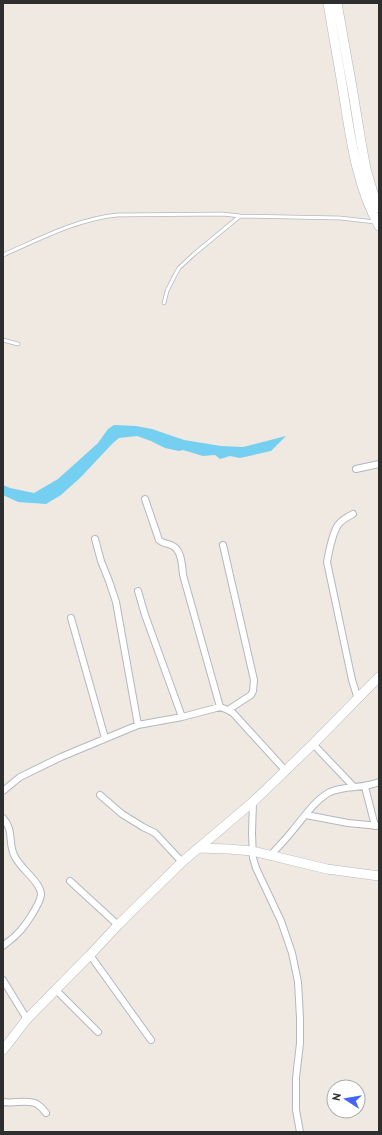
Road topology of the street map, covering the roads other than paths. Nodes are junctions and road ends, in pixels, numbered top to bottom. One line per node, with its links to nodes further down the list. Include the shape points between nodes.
1 (328, 3): 5 (main road, via 351,143 363,189)
2 (337, 3): 3 (main road, via 366,168)
3 (379, 208)
4 (240, 216): 5 (lane, via 340,218); 6 (lane, via 103,216 82,222); 7 (lane, via 180,268 167,291)
5 (378, 223)
6 (3, 255)
7 (164, 303)
8 (3, 340): 9 (lane)
9 (18, 344)
10 (379, 464): 11 (street)
11 (356, 470)
12 (145, 499): 20 (street, via 160,540 164,544 174,546 179,553)
13 (353, 514): 19 (street, via 338,525 328,552 328,562)
14 (95, 539): 23 (street, via 116,602)
15 (223, 545): 21 (street, via 254,680 251,695)
16 (138, 591): 22 (street)
17 (72, 618): 24 (street)
18 (379, 677): 19 (main road)
19 (358, 699): 25 (main road)
20 (220, 707): 21 (street); 22 (street)
21 (228, 710): 26 (street)
22 (182, 717): 23 (street)
23 (138, 725): 24 (street)
24 (105, 738): 30 (street, via 20,777)
25 (313, 744): 26 (main road); 29 (street)
26 (285, 770): 32 (main road)
27 (379, 782): 28 (street)
28 (365, 786): 29 (street); 35 (street)
29 (354, 787): 33 (street, via 330,793 320,799)
30 (3, 791)
31 (100, 795): 39 (street, via 122,814 155,833)
32 (254, 801): 36 (main road); 37 (street)
33 (306, 815): 35 (street); 38 (street)
34 (3, 818): 43 (street, via 10,828 15,856 37,885 41,895 18,934)
35 (377, 826)
36 (198, 848): 37 (main road); 39 (main road)
37 (252, 851): 38 (main road); 53 (street, via 256,868 281,921 292,953 298,982 300,1044 296,1110)
38 (270, 856): 40 (main road, via 327,869)
39 (182, 862): 42 (main road)
40 (379, 876)
41 (70, 881): 42 (street)
42 (118, 925): 44 (main road)
43 (3, 946)
44 (90, 956): 46 (main road); 49 (street)
45 (3, 980): 47 (street)
46 (56, 990): 47 (main road); 48 (street)
47 (27, 1019): 50 (main road)
48 (98, 1032)
49 (151, 1040)
50 (3, 1050)
51 (3, 1102): 52 (street, via 32,1102 38,1104)
52 (46, 1113)
53 (300, 1132)

